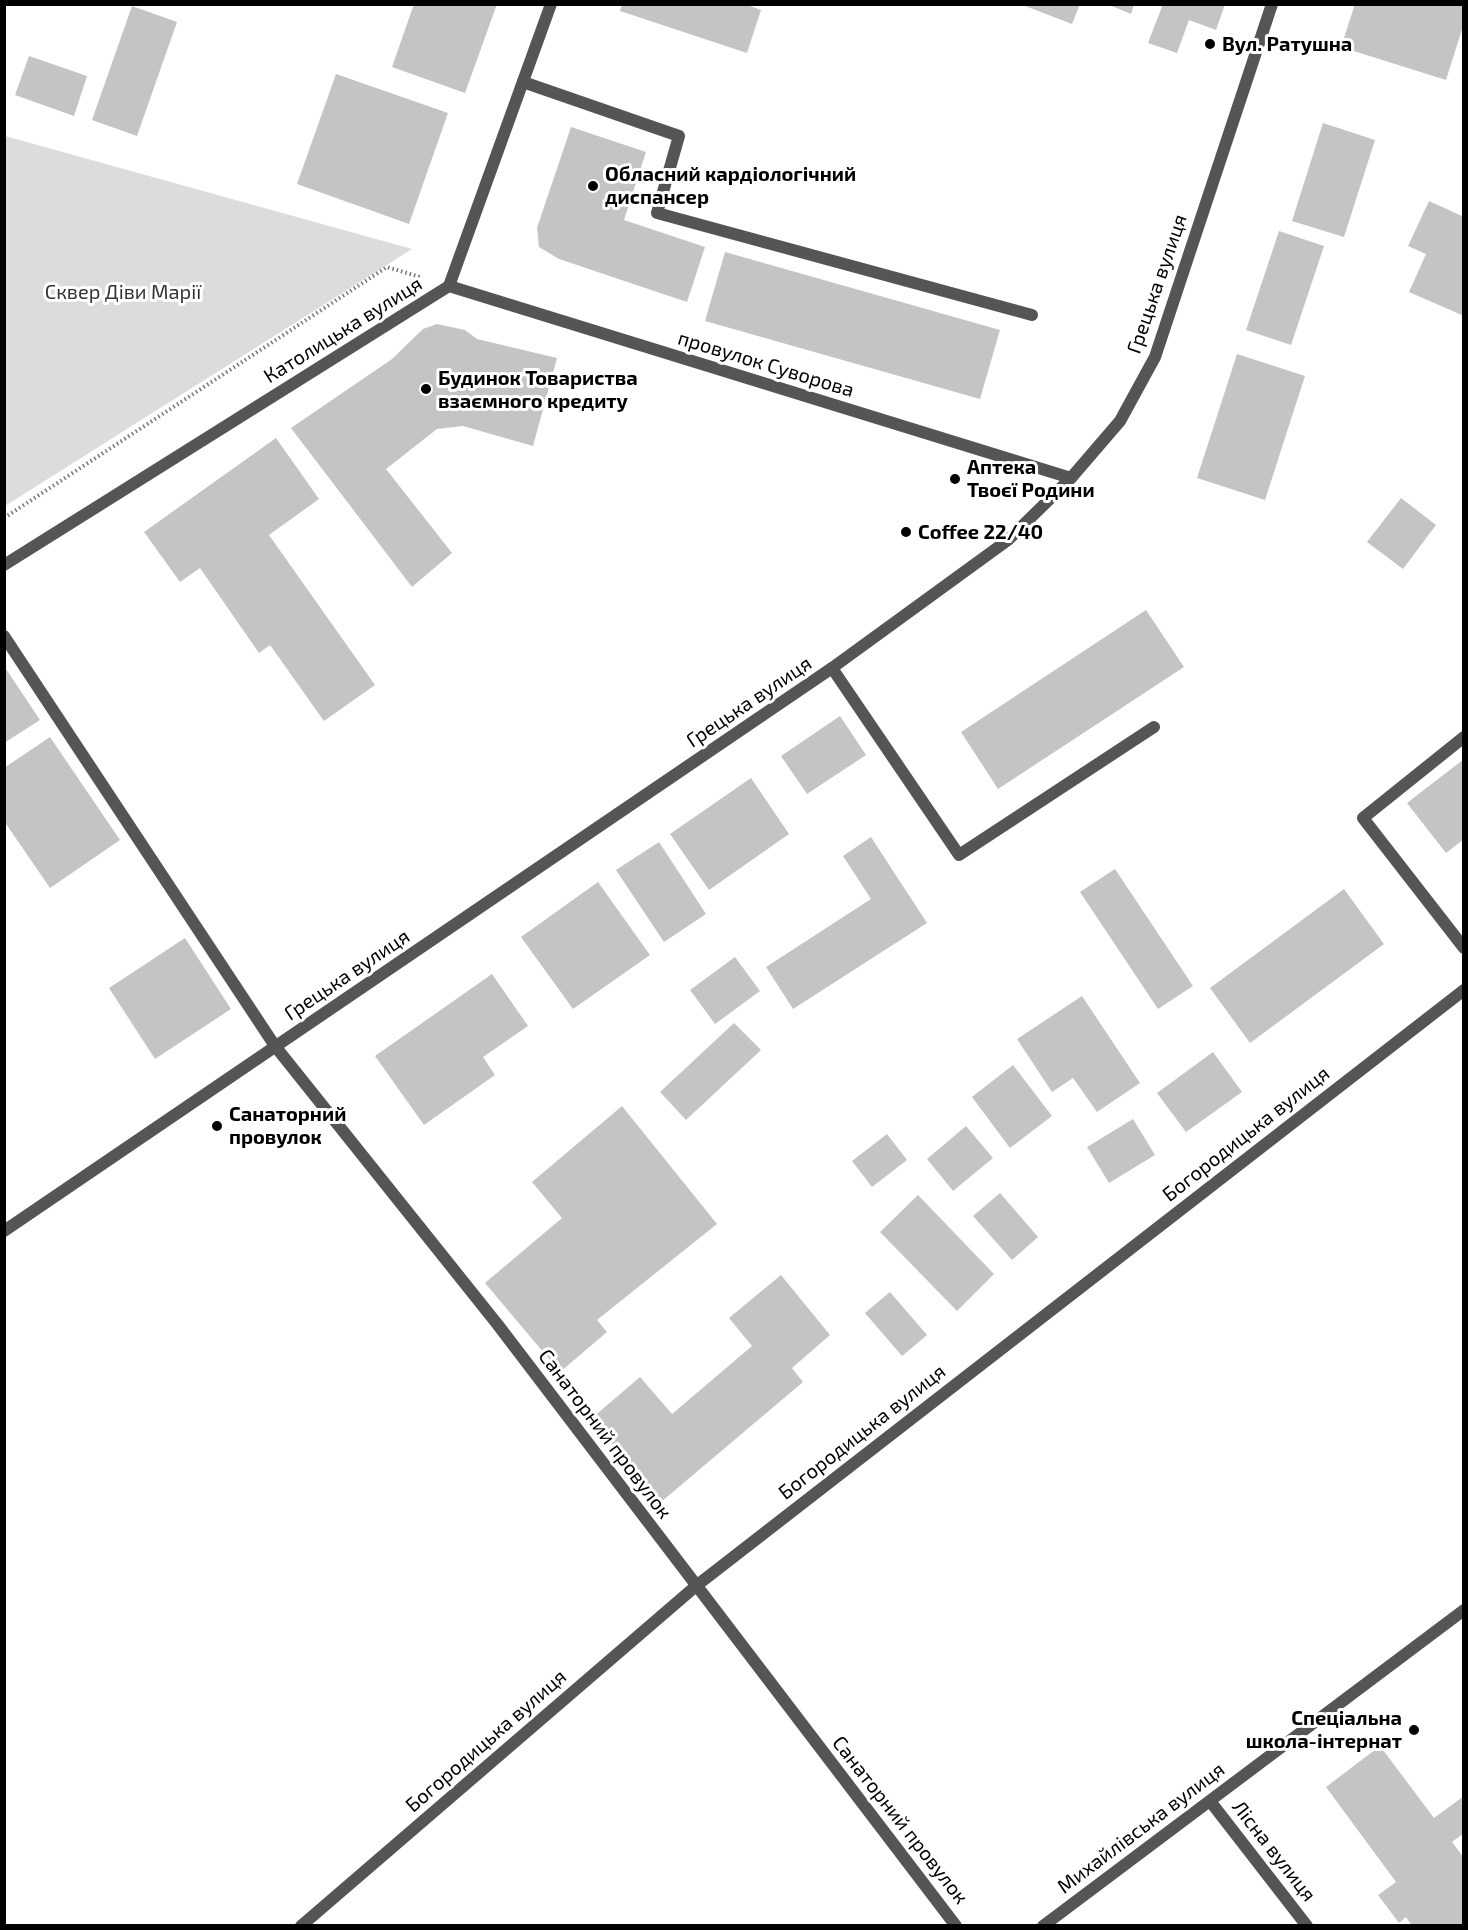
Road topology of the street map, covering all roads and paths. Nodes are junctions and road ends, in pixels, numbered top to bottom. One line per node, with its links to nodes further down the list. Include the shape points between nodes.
1 (551, 4): 3 (street, Католицька вулиця)
2 (1272, 4): 6 (street, Грецька вулиця, via 1155,357 1120,421)
3 (523, 82): 4 (street, Католицька вулиця); 5 (street, via 680,136 657,213)
4 (449, 286): 6 (street, провулок Суворова); 7 (path, via 387,267); 8 (street, Католицька вулиця)
5 (1032, 315)
6 (1071, 478): 10 (street, Грецька вулиця, via 1008,540)
7 (4, 518)
8 (4, 565)
9 (4, 636): 15 (street, Санаторний провулок)
10 (832, 668): 11 (street, via 959,855); 15 (street, Грецька вулиця)
11 (1155, 727)
12 (1464, 737): 13 (street, via 1363,818)
13 (1464, 948)
14 (1464, 990): 17 (street, Богородицька вулиця)
15 (275, 1047): 16 (street, Грецька вулиця); 17 (street, Санаторний провулок, via 498,1325)
16 (4, 1231)
17 (696, 1586): 20 (street, Богородицька вулиця); 21 (street, Санаторний провулок)
18 (1464, 1610): 19 (street, Михайлівська вулиця)
19 (1210, 1801): 22 (street, Михайлівська вулиця); 23 (street, Лісна вулиця)
20 (301, 1926)
21 (956, 1926)
22 (1043, 1926)
23 (1306, 1926)

